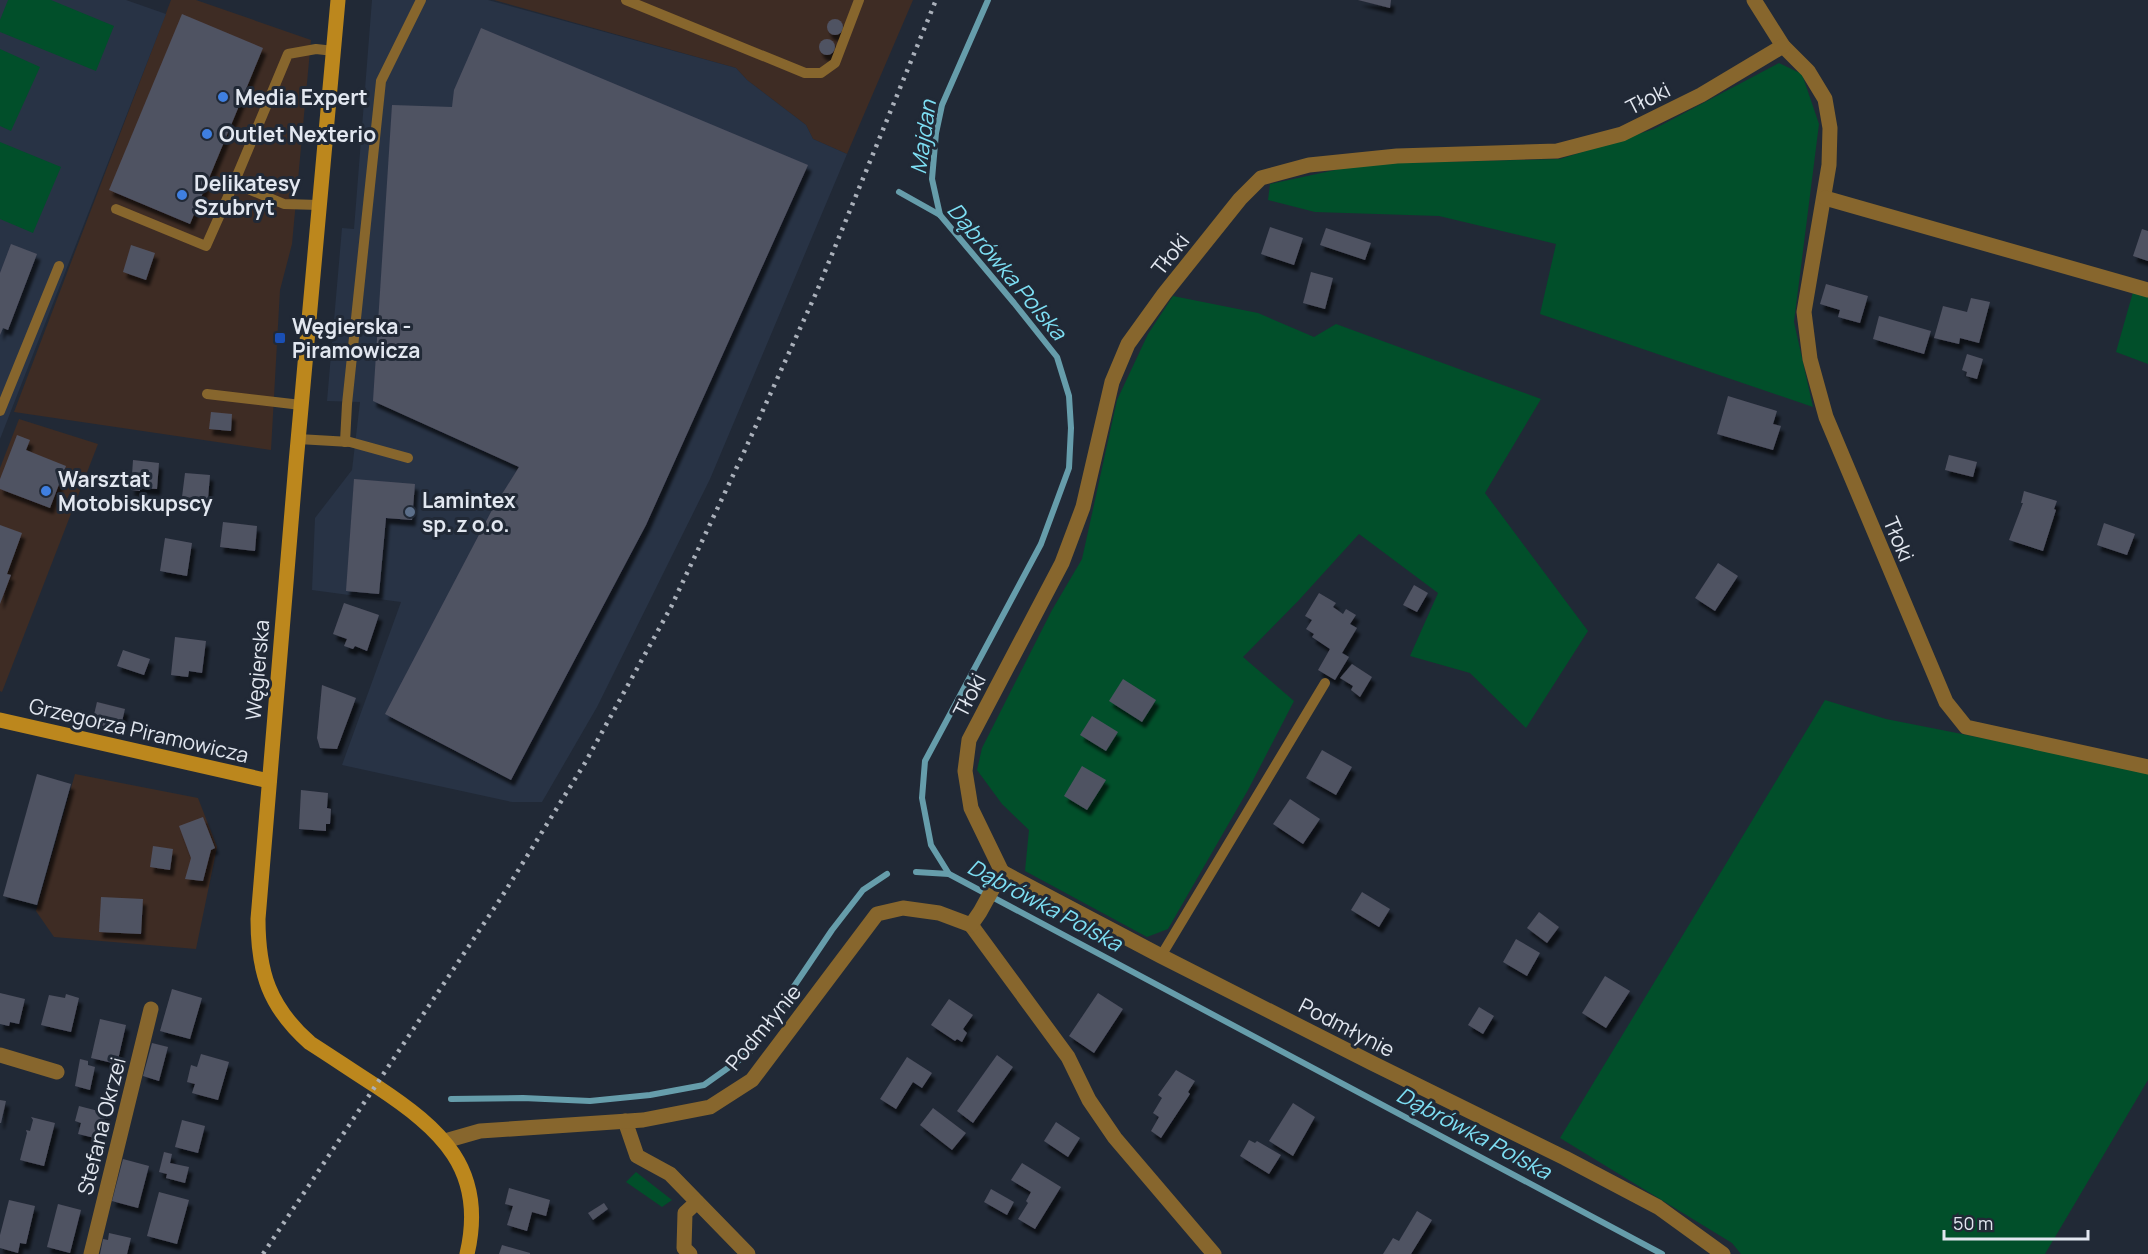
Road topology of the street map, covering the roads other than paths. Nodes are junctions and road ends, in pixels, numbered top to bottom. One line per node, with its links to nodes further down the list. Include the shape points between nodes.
1 (338, 0): 7 (main road, Węgierska)
2 (421, 0): 18 (lane, via 381,81)
3 (626, 0): 4 (lane, via 805,73 821,73 835,63)
4 (859, 0)
5 (1754, 0): 6 (street, Tłoki)
6 (1784, 46): 9 (street, Tłoki, via 1808,70 1825,99 1830,128); 24 (street, Tłoki, via 1701,95 1622,134 1557,151 1397,156 1310,165 1261,178 1240,199 1128,344 1112,382 1083,507 1062,563 969,740 965,771 971,808)
7 (334, 51): 8 (lane, via 288,54); 10 (main road, Węgierska)
8 (234, 183): 10 (lane, via 284,204); 11 (lane, via 206,246)
9 (1825, 198): 13 (street); 22 (street, Tłoki, via 1804,312 1810,360 1826,417 1946,702 1966,727)
10 (319, 205): 15 (main road, Węgierska)
11 (116, 208)
12 (59, 266): 16 (lane)
13 (2148, 290)
14 (207, 394): 15 (lane)
15 (301, 405): 17 (main road, Węgierska)
16 (0, 411)
17 (298, 439): 18 (lane); 23 (main road, Węgierska)
18 (345, 442): 19 (lane)
19 (408, 458)
20 (1325, 683): 26 (lane)
21 (0, 720): 23 (main road, Grzegorza Piramowicza)
22 (2148, 767)
23 (269, 781): 31 (main road, Węgierska, via 258,919 258,950 266,983 279,1008 310,1043 409,1108)
24 (999, 877): 25 (street); 26 (street, Podmłynie)
25 (971, 925): 30 (street, Podmłynie, via 939,913 903,908 877,914 752,1080 710,1107); 37 (street, via 1068,1057 1089,1100 1115,1138)
26 (1161, 957): 38 (street, Podmłynie, via 1658,1206)
27 (152, 1009): 33 (street, Stefana Okrzei)
28 (0, 1055): 29 (street)
29 (57, 1072)
30 (626, 1121): 31 (street, Podmłynie, via 480,1131); 32 (street, via 637,1156 670,1174)
31 (445, 1141): 34 (main road, Węgierska, via 460,1166 470,1198 473,1222)
32 (697, 1202): 35 (street, via 685,1213 684,1248); 36 (street)
33 (91, 1254)
34 (467, 1254)
35 (690, 1254)
36 (748, 1254)
37 (1214, 1254)
38 (1723, 1254)

